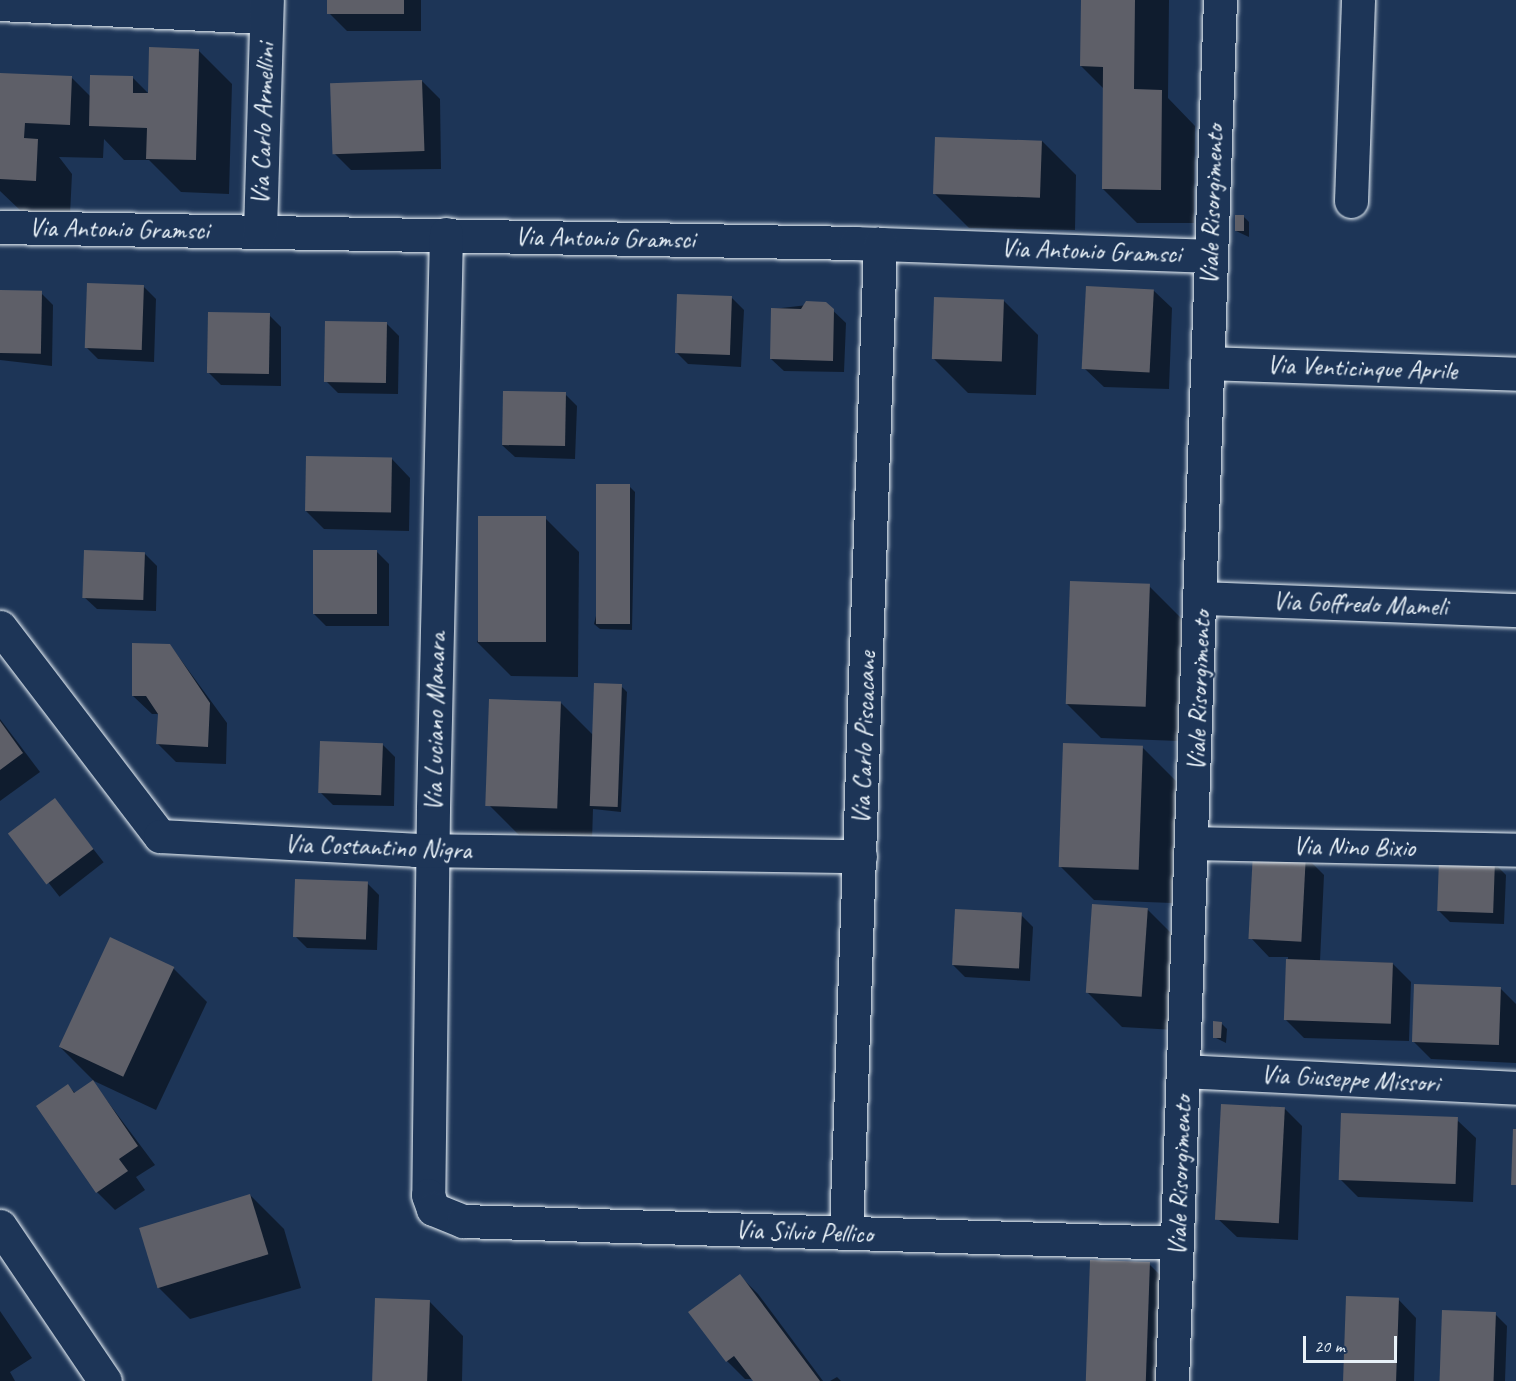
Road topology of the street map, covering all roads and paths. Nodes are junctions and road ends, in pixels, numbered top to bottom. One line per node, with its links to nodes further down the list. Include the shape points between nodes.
1 (1220, 0): 10 (street, Viale Risorgimento)
2 (1358, 0): 5 (street)
3 (0, 4): 4 (street, Via Carlo Armellini)
4 (267, 8): 7 (street, Via Carlo Armellini)
5 (1351, 201)
6 (0, 227): 7 (street, Via Antonio Gramsci)
7 (260, 231): 8 (street, Via Antonio Gramsci)
8 (446, 234): 9 (street, Via Antonio Gramsci); 17 (street, Via Luciano Manara)
9 (880, 244): 10 (street, Via Antonio Gramsci); 19 (street, Via Carlo Piscacane)
10 (1209, 256): 11 (street, Viale Risorgimento)
11 (1209, 363): 12 (street, Via Venticinque Aprile); 13 (street, Viale Risorgimento)
12 (1516, 374)
13 (1203, 598): 14 (street, Via Goffredo Mameli); 16 (street, Viale Risorgimento)
14 (1516, 610)
15 (0, 627): 17 (street, Via Costantino Nigra, via 160,836)
16 (1193, 843): 18 (street, Via Nino Bixio); 20 (street, Viale Risorgimento)
17 (433, 850): 19 (street, Via Costantino Nigra); 22 (street, Via Luciano Manara, via 428,1195)
18 (1516, 850)
19 (860, 856): 24 (street, Via Carlo Piscacane)
20 (1184, 1071): 21 (street, Via Giuseppe Missori); 25 (street, Viale Risorgimento)
21 (1516, 1088)
22 (433, 1209): 24 (street, Via Silvio Pellico, via 463,1221)
23 (0, 1226): 26 (street)
24 (846, 1233): 25 (street, Via Silvio Pellico)
25 (1177, 1243): 27 (street, Viale Risorgimento)
26 (105, 1381)
27 (1172, 1381)

